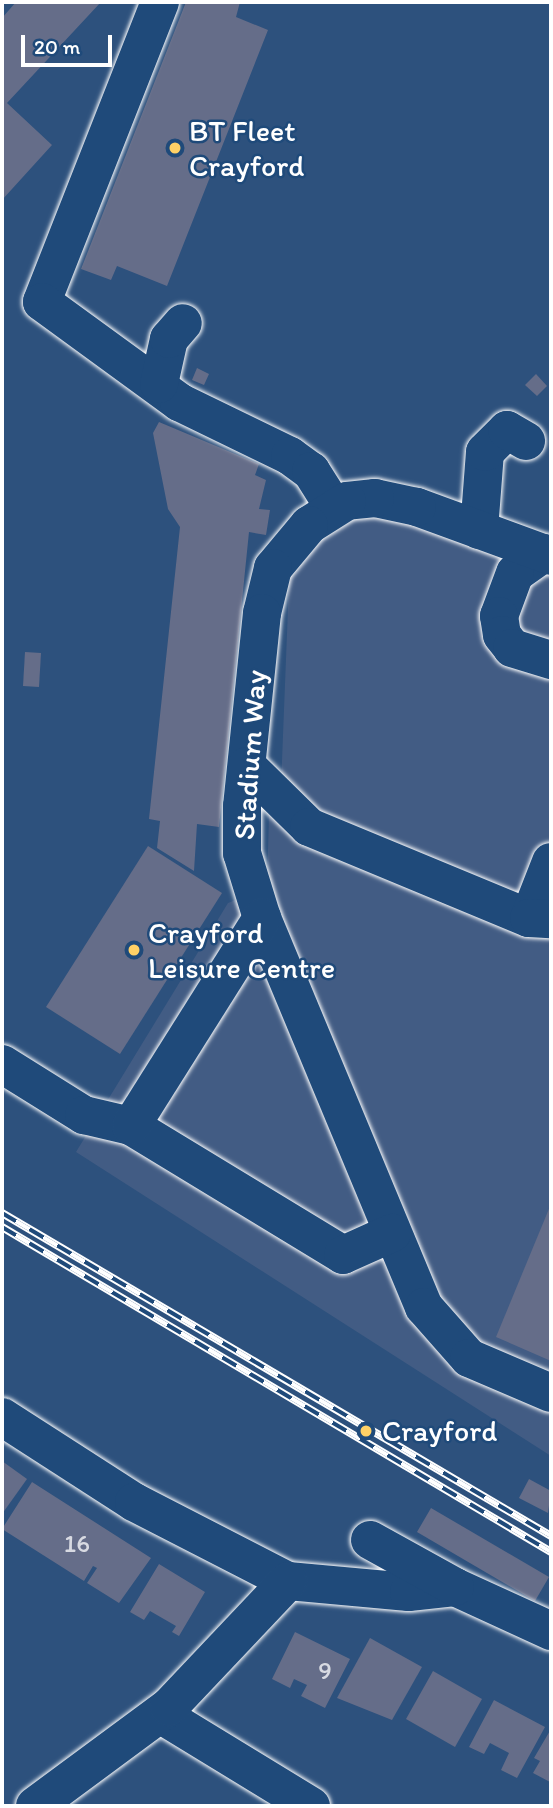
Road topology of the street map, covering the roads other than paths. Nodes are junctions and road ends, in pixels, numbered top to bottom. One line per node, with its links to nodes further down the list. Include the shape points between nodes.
1 (160, 2): 3 (street, via 41,302)
2 (183, 324): 3 (street, via 169,339)
3 (159, 384): 5 (street, via 178,402 290,456 311,471)
4 (526, 442): 6 (street, via 507,430 485,452)
5 (333, 506): 6 (street, Stadium Way, via 375,498); 9 (street, Stadium Way, via 309,524 273,568 262,613)
6 (479, 530): 7 (street, Stadium Way)
7 (548, 554): 8 (street, via 515,572 499,616 502,635 512,648)
8 (551, 660)
9 (247, 766): 11 (street, Stadium Way, via 242,853); 12 (street, via 309,827)
10 (551, 862): 12 (street)
11 (262, 918): 14 (street); 15 (street, Stadium Way)
12 (540, 918)
13 (2, 1063): 14 (street, via 84,1115)
14 (131, 1126): 15 (street, via 343,1255)
15 (393, 1233): 16 (street, Stadium Way, via 424,1307 470,1358)
16 (551, 1393)
17 (2, 1417): 19 (street, via 134,1502)
18 (370, 1540): 20 (street)
19 (288, 1581): 20 (street, via 409,1592); 22 (street)
20 (456, 1587): 21 (street)
21 (551, 1631)
22 (160, 1714): 23 (street); 24 (street)
23 (35, 1806)
24 (311, 1806)

